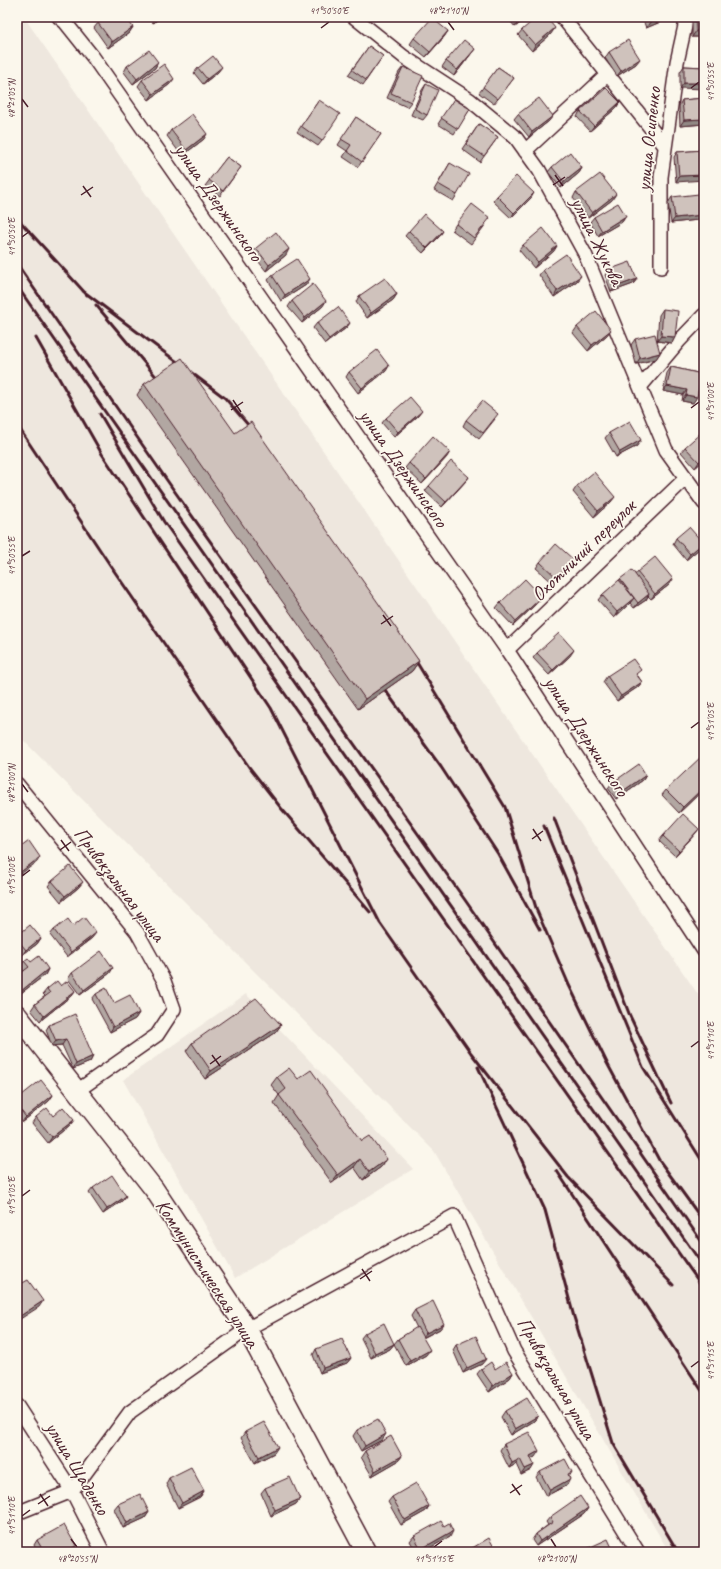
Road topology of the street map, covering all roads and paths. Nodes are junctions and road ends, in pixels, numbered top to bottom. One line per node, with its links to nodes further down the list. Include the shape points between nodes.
1 (59, 17): 13 (street, улица Дзержинского, via 98,63)
2 (354, 17): 7 (street, улица Жукова, via 404,57 470,100 516,138)
3 (562, 17): 5 (street)
4 (687, 17): 6 (street, улица Осипенко, via 677,62)
5 (608, 74): 6 (street); 7 (street)
6 (665, 146): 8 (street, улица Осипенко, via 660,177)
7 (525, 151): 10 (street, улица Жукова, via 539,170 585,254)
8 (660, 267)
9 (704, 315): 10 (street)
10 (640, 387): 11 (street, улица Жукова, via 666,450)
11 (686, 478): 12 (street, улица Жукова); 13 (street, Охотничий переулок)
12 (704, 503)
13 (507, 650): 15 (street, улица Дзержинского)
14 (17, 784): 17 (street, Привокзальная улица, via 137,932 164,981 174,1009 157,1035)
15 (704, 950)
16 (17, 1016): 17 (street, Коммунистическая улица)
17 (77, 1091): 18 (street, Коммунистическая улица, via 154,1188)
18 (247, 1329): 20 (street, via 130,1412); 23 (street, Коммунистическая улица); 24 (street, Привокзальная улица, via 454,1216 514,1351)
19 (17, 1406): 20 (street, улица Щаденко)
20 (72, 1491): 21 (street); 22 (street, улица Щаденко)
21 (17, 1513)
22 (103, 1552)
23 (366, 1552)
24 (638, 1552)

